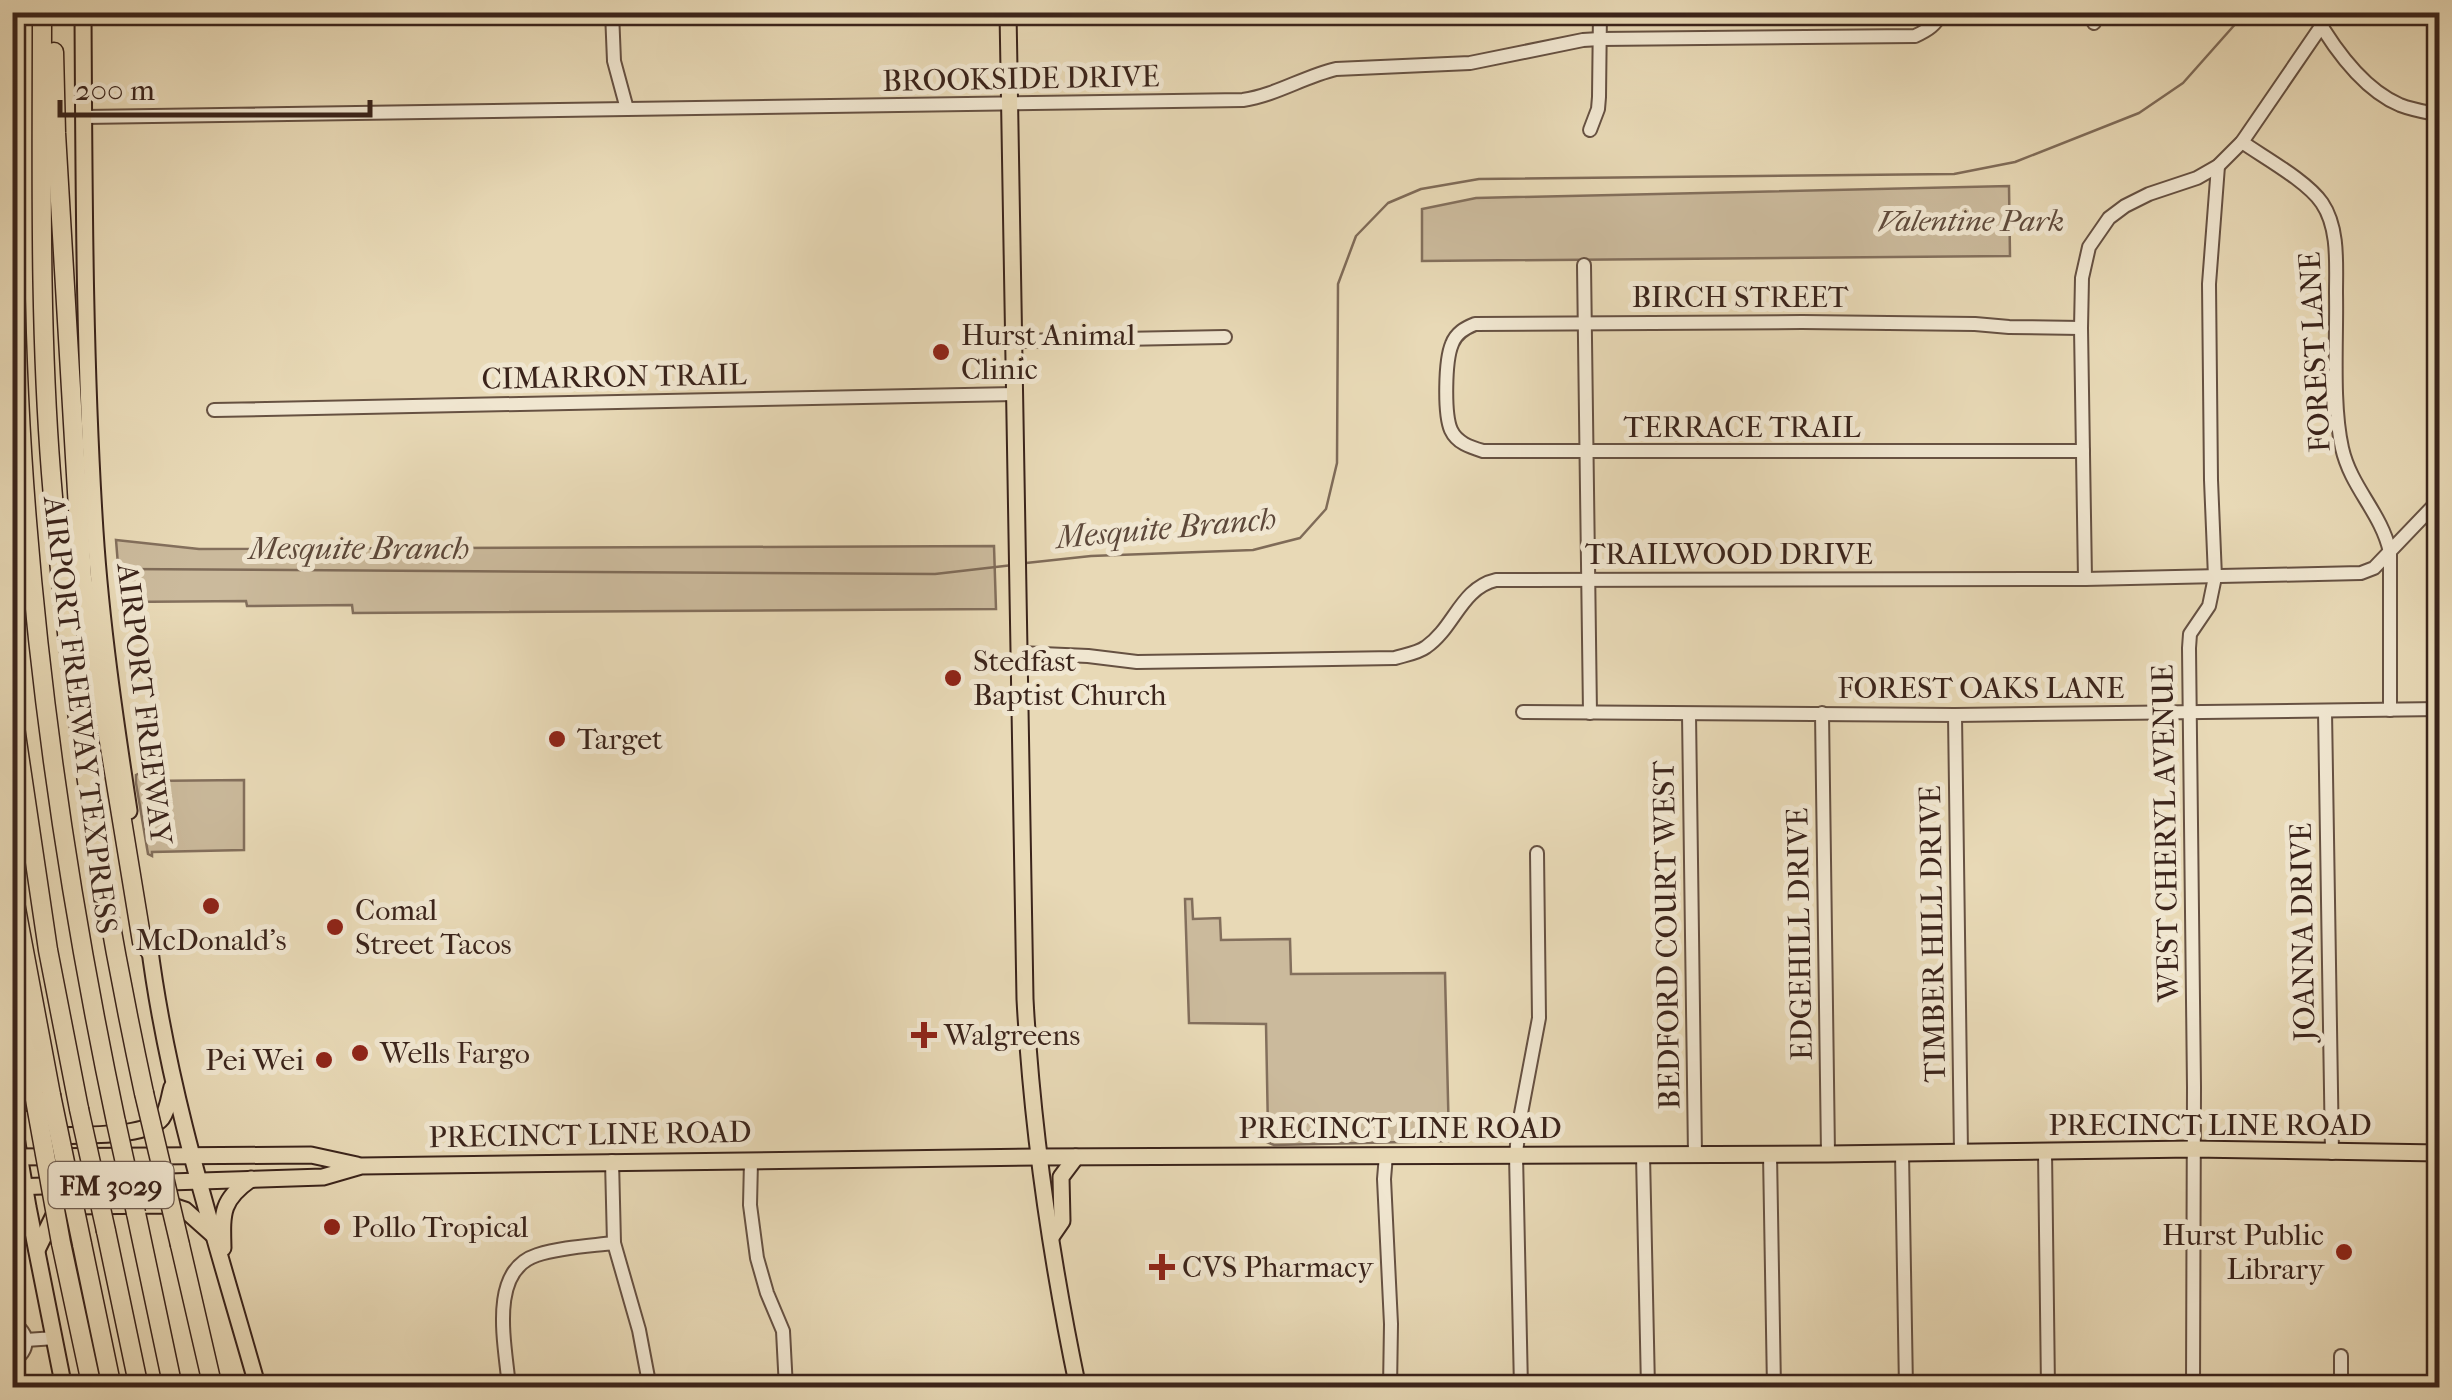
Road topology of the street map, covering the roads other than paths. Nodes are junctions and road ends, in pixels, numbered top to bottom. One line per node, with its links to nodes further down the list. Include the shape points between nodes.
1 (13, 12): 85 (highway, AIRPORT FREEWAY TEXPRESS, bridge, via 17,372 49,740 93,1011)
2 (44, 12): 47 (highway, via 54,35 82,577 142,942); 90 (highway, bridge, via 42,276 53,491 79,735 144,1093)
3 (83, 12): 15 (main road, AIRPORT FREEWAY)
4 (612, 12): 13 (street, via 614,61)
5 (1008, 12): 12 (main road)
6 (1600, 12): 11 (street)
7 (1942, 12): 11 (street, BROOKSIDE DRIVE, via 1915,36)
8 (2313, 12): 10 (street)
9 (2331, 12): 10 (street)
10 (2321, 27): 14 (street, via 2378,93); 17 (street)
11 (1600, 38): 12 (street, BROOKSIDE DRIVE, via 1470,64 1336,70 1242,100); 16 (street, via 1598,109)
12 (1010, 104): 13 (street, BROOKSIDE DRIVE); 23 (main road)
13 (627, 109): 15 (street, BROOKSIDE DRIVE)
14 (2440, 114)
15 (84, 117): 47 (main road, AIRPORT FREEWAY, via 95,533)
16 (1590, 130)
17 (2242, 142): 18 (street); 30 (street, FOREST LANE, via 2312,191 2328,216 2336,261 2341,444)
18 (2218, 166): 21 (street, via 2109,218 2085,261); 31 (street, WEST CHERYL AVENUE, via 2209,284)
19 (1584, 265): 20 (street)
20 (1585, 322): 21 (street, BIRCH STREET); 24 (street, BIRCH STREET, via 1475,324 1462,330 1452,342); 27 (street)
21 (2081, 328): 28 (street)
22 (1225, 337): 23 (street)
23 (1014, 341): 25 (main road)
24 (1448, 388): 27 (street, TERRACE TRAIL, via 1452,432 1464,445)
25 (1014, 394): 26 (street, CIMARRON TRAIL); 34 (main road)
26 (214, 410)
27 (1587, 452): 28 (street, TERRACE TRAIL); 33 (street)
28 (2083, 452): 32 (street)
29 (2440, 498): 30 (street, TRAILWOOD DRIVE)
30 (2390, 552): 31 (street, TRAILWOOD DRIVE, via 2361,573); 36 (street, FOREST LANE)
31 (2215, 577): 32 (street, TRAILWOOD DRIVE); 40 (street, WEST CHERYL AVENUE, via 2209,606 2190,634)
32 (2084, 579): 33 (street, TRAILWOOD DRIVE)
33 (1588, 580): 34 (street, TRAILWOOD DRIVE, via 1484,583 1427,647 1395,658 1194,663); 41 (street)
34 (1019, 652): 67 (main road, via 1024,999)
35 (12, 707): 86 (highway, bridge, via 48,950)
36 (2390, 710): 37 (street, FOREST OAKS LANE); 38 (street, FOREST OAKS LANE)
37 (2440, 710)
38 (2325, 711): 40 (street, FOREST OAKS LANE); 57 (street, JOANNA DRIVE)
39 (1523, 712): 41 (street, FOREST OAKS LANE)
40 (2189, 712): 44 (street, FOREST OAKS LANE); 53 (street, WEST CHERYL AVENUE)
41 (1590, 713): 43 (street, FOREST OAKS LANE)
42 (1822, 713): 43 (street, FOREST OAKS LANE); 44 (street, FOREST OAKS LANE); 60 (street, EDGEHILL DRIVE)
43 (1689, 714): 65 (street, BEDFORD COURT WEST)
44 (1955, 715): 55 (street, TIMBER HILL DRIVE)
45 (1536, 853): 63 (street, via 1539,1018)
46 (12, 887): 51 (highway)
47 (150, 950): 50 (main road, AIRPORT FREEWAY)
48 (12, 961): 51 (highway)
49 (12, 1056): 50 (main road, via 34,1116 58,1136 130,1132 158,1123)
50 (174, 1080): 61 (main road, AIRPORT FREEWAY)
51 (42, 1094): 88 (highway, bridge, via 60,1242); 89 (highway, bridge)
52 (12, 1114): 66 (main road)
53 (2193, 1149): 54 (main road, PRECINCT LINE ROAD); 57 (main road, PRECINCT LINE ROAD); 102 (street, WEST CHERYL AVENUE)
54 (2046, 1151): 55 (main road, PRECINCT LINE ROAD); 101 (street)
55 (1961, 1152): 56 (main road, PRECINCT LINE ROAD)
56 (1902, 1153): 60 (main road, PRECINCT LINE ROAD); 100 (street)
57 (2332, 1153): 58 (main road, PRECINCT LINE ROAD)
58 (2440, 1153)
59 (1770, 1154): 60 (main road, PRECINCT LINE ROAD); 65 (main road, PRECINCT LINE ROAD); 99 (street)
60 (1828, 1154)
61 (190, 1155): 66 (main road, PRECINCT LINE ROAD / FM 3029); 71 (main road, PRECINCT LINE ROAD, via 311,1155); 73 (main road, AIRPORT FREEWAY)
62 (1386, 1155): 63 (main road, PRECINCT LINE ROAD); 68 (main road, PRECINCT LINE ROAD); 96 (street)
63 (1516, 1155): 64 (main road, PRECINCT LINE ROAD); 97 (street)
64 (1643, 1155): 65 (main road, PRECINCT LINE ROAD); 98 (street)
65 (1695, 1155)
66 (16, 1157): 74 (main road)
67 (1038, 1157): 68 (main road, PRECINCT LINE ROAD); 70 (main road, PRECINCT LINE ROAD); 76 (main road)
68 (1076, 1157): 76 (main road, via 1062,1177 1062,1221)
69 (612, 1161): 70 (main road, PRECINCT LINE ROAD); 71 (main road, PRECINCT LINE ROAD); 77 (street)
70 (751, 1161): 94 (street, via 757,1258 783,1330)
71 (361, 1166): 72 (main road, PRECINCT LINE ROAD, via 323,1176)
72 (251, 1179): 73 (main road, PRECINCT LINE ROAD); 79 (main road, via 226,1200)
73 (197, 1182): 74 (main road, PRECINCT LINE ROAD / FM 3029); 75 (main road, AIRPORT FREEWAY)
74 (19, 1187): 78 (main road)
75 (212, 1234): 78 (main road, via 170,1206 68,1206 55,1213); 79 (main road, AIRPORT FREEWAY)
76 (1051, 1237): 95 (main road)
77 (614, 1243): 92 (street, via 533,1256 517,1267 503,1293); 93 (street)
78 (37, 1250): 81 (main road)
79 (223, 1272): 91 (main road, AIRPORT FREEWAY)
80 (12, 1323): 82 (street)
81 (54, 1338): 82 (street); 87 (main road)
82 (26, 1340): 84 (street)
83 (2341, 1356): 103 (street)
84 (12, 1362)
85 (172, 1382)
86 (138, 1385)
87 (64, 1388)
88 (92, 1388)
89 (112, 1388)
90 (213, 1388)
91 (258, 1388)
92 (509, 1388)
93 (650, 1388)
94 (786, 1388)
95 (1078, 1388)
96 (1390, 1388)
97 (1521, 1388)
98 (1648, 1388)
99 (1774, 1388)
100 (1906, 1388)
101 (2048, 1388)
102 (2194, 1388)
103 (2341, 1388)

